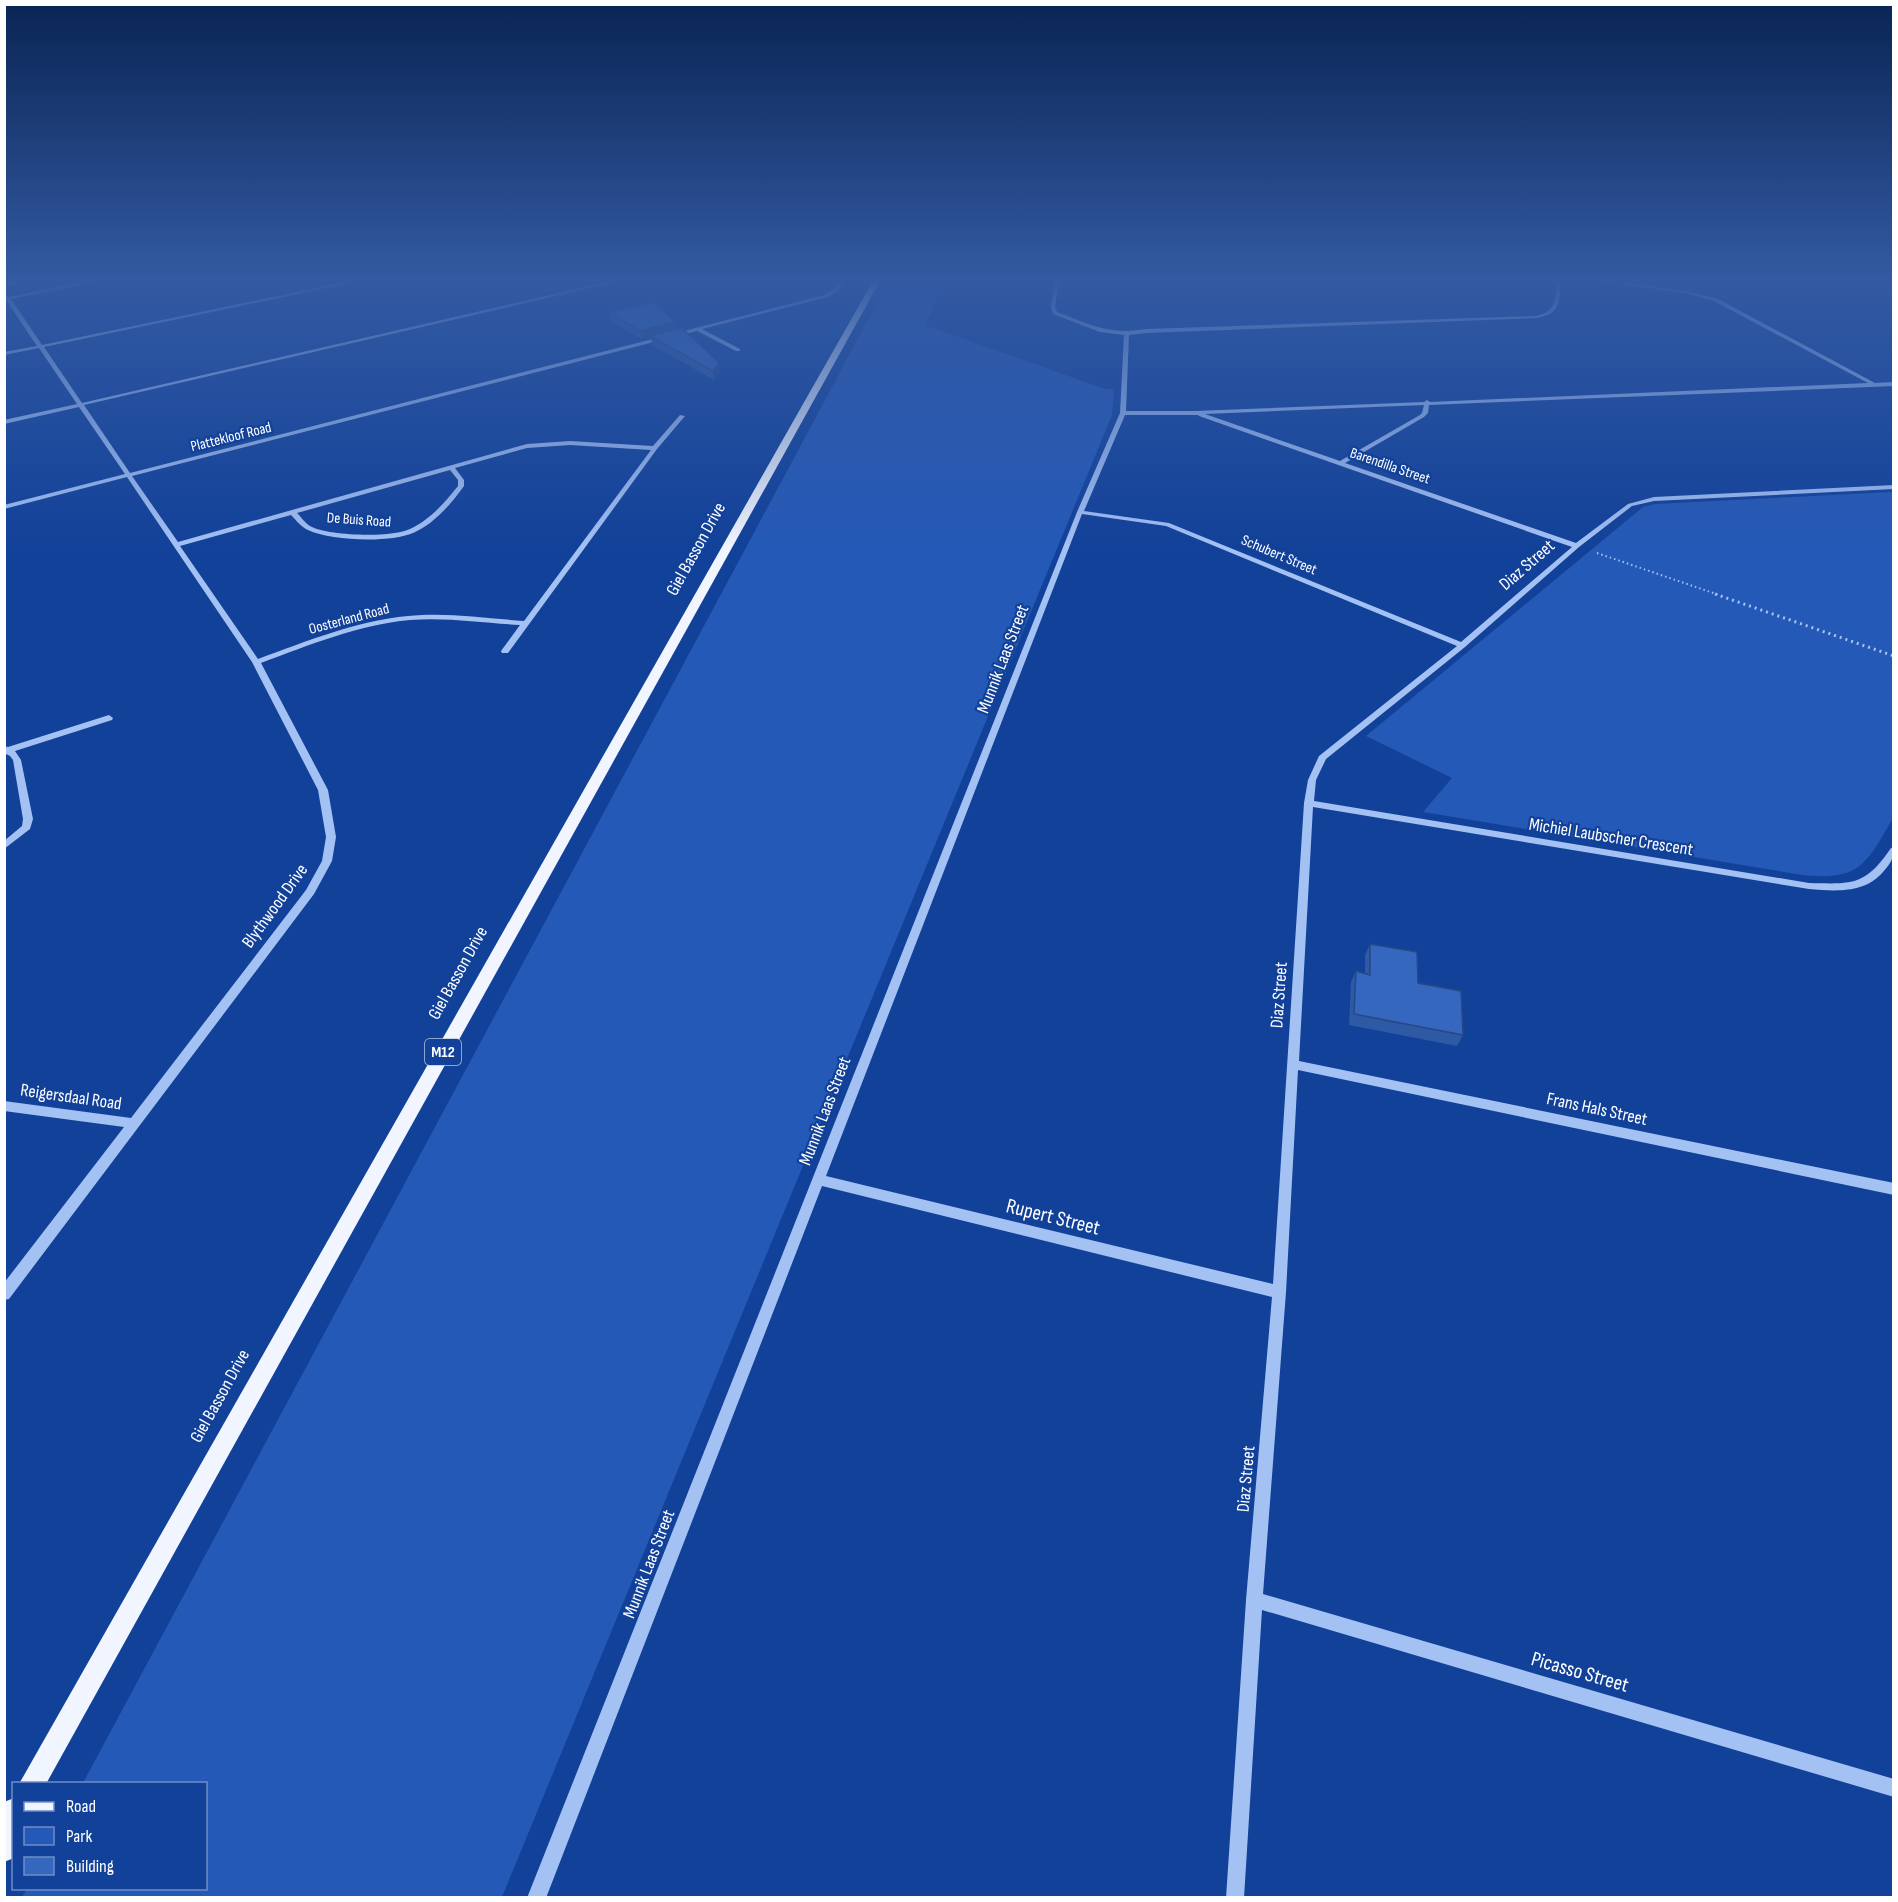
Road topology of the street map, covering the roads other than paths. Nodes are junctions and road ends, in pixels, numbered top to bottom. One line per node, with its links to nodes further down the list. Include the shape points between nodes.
1 (57, 370): 12 (street, Blythwood Drive)
2 (234, 370): 12 (street)
3 (540, 370): 20 (street, Plattekloof Road)
4 (828, 370): 44 (main road, Giel Basson Drive / M12)
5 (1125, 370): 14 (street, Munnik Laas Street)
6 (1847, 370): 7 (street)
7 (1874, 384): 8 (street); 11 (street)
8 (1884, 384): 9 (street); 10 (street)
9 (1893, 384)
10 (1893, 389)
11 (1427, 402): 13 (street); 18 (street, via 1422,416)
12 (79, 405): 16 (street); 20 (street, Blythwood Drive)
13 (1195, 412): 14 (street); 18 (street, Barendilla Street)
14 (1123, 413): 24 (street, Munnik Laas Street)
15 (682, 416): 17 (street)
16 (4, 422)
17 (655, 448): 19 (street, De Buis Road, via 547,443); 27 (street)
18 (1341, 463): 26 (street, Barendilla Street)
19 (451, 467): 23 (street, De Buis Road); 23 (street, De Buis Road, via 461,486 429,520 402,535 325,532 309,528)
20 (128, 476): 22 (street, Plattekloof Road); 25 (street, Blythwood Drive)
21 (1893, 487): 26 (street, Diaz Street, via 1642,500)
22 (4, 507)
23 (292, 512): 25 (street, De Buis Road)
24 (1080, 512): 28 (street, Schubert Street, via 1173,526); 39 (street, Munnik Laas Street)
25 (176, 545): 30 (street, Blythwood Drive)
26 (1577, 546): 28 (street, Diaz Street)
27 (524, 623): 29 (street); 30 (street, Oosterland Road, via 410,618 375,623)
28 (1462, 645): 33 (street, Diaz Street, via 1322,758 1312,780)
29 (506, 651)
30 (256, 662): 38 (street, Blythwood Drive, via 323,790 331,837 327,861 310,892)
31 (109, 718): 32 (street)
32 (7, 750): 34 (street, via 17,760 28,819 27,827)
33 (1309, 803): 35 (street, Michiel Laubscher Crescent, via 1809,886 1863,884 1880,872); 36 (street, Diaz Street)
34 (4, 846)
35 (1893, 850)
36 (1292, 1064): 40 (street, Frans Hals Street); 41 (street, Diaz Street)
37 (4, 1106): 38 (street, Reigersdaal Road)
38 (132, 1123): 42 (street, Blythwood Drive)
39 (818, 1180): 41 (street, Rupert Street); 48 (street, Munnik Laas Street)
40 (1893, 1189)
41 (1279, 1292): 43 (street, Diaz Street)
42 (4, 1294)
43 (1254, 1600): 45 (street, Picasso Street); 49 (street, Diaz Street)
44 (33, 1782)
45 (1893, 1788)
46 (12, 1831): 47 (main road)
47 (4, 1849)
48 (536, 1898)
49 (1235, 1898)

